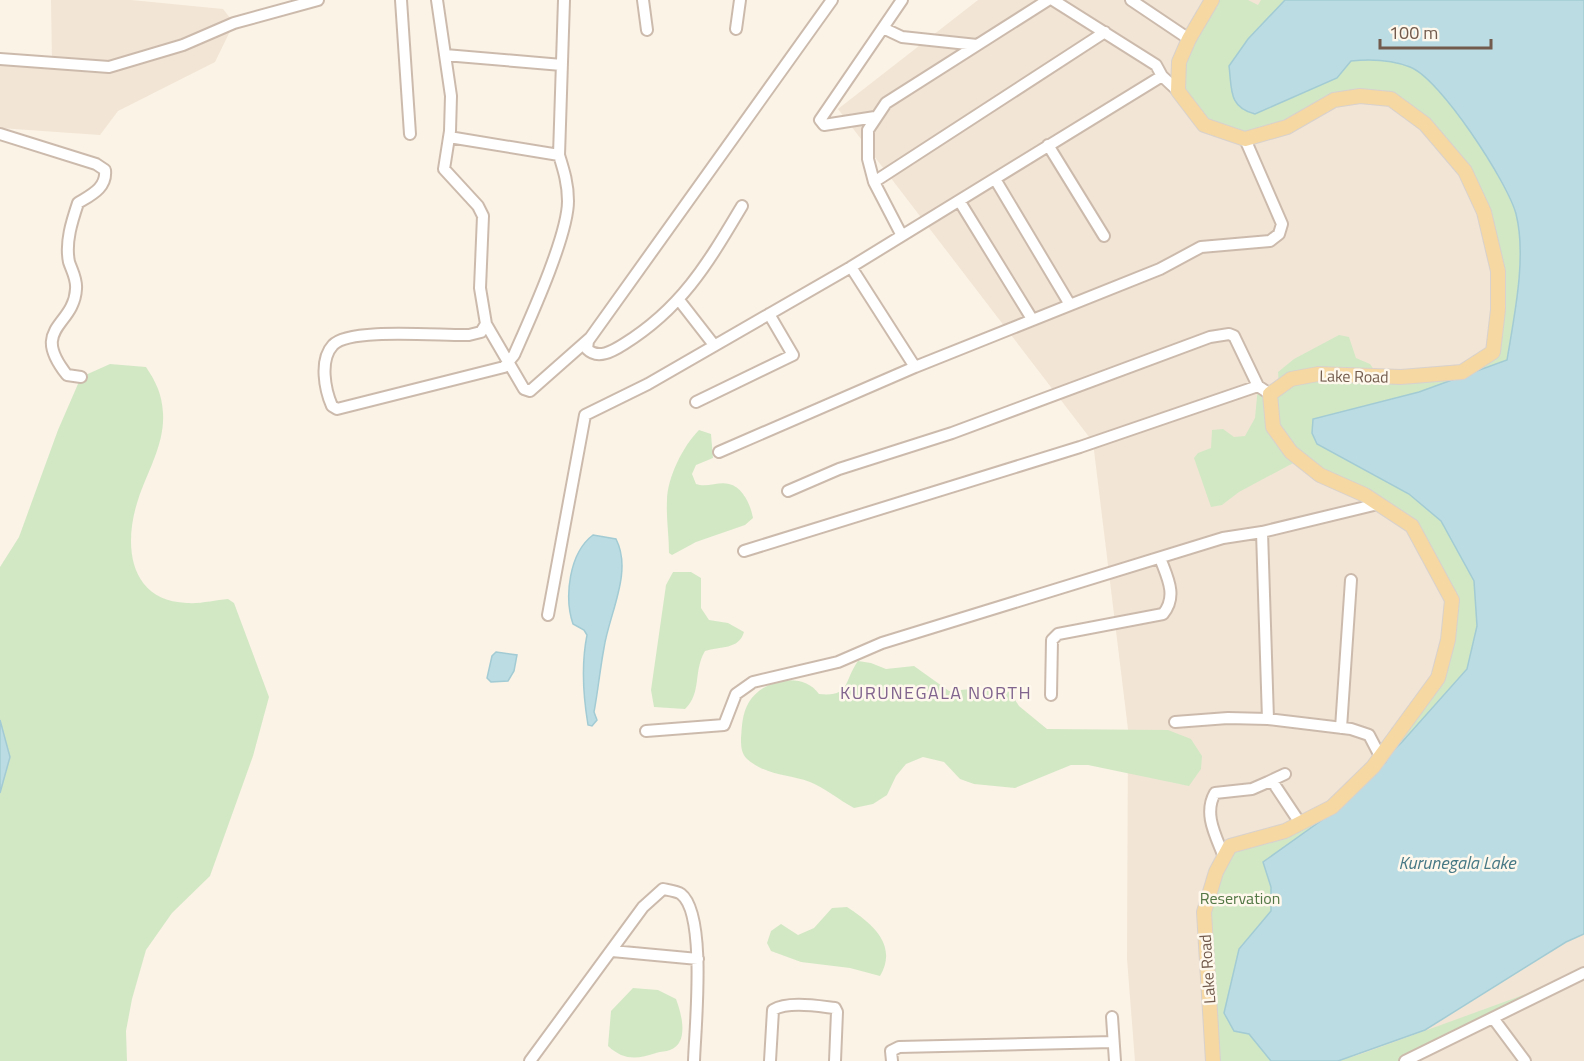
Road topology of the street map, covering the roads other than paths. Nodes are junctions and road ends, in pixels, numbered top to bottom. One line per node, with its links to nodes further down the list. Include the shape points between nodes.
1 (318, 0): 20 (street, via 234,23 183,45 109,68)
2 (401, 0): 26 (street)
3 (437, 0): 19 (street)
4 (564, 0): 21 (street)
5 (643, 0): 15 (street)
6 (740, 0): 14 (street)
7 (832, 0): 43 (street)
8 (902, 0): 13 (street)
9 (1048, 0): 18 (street)
10 (1053, 0): 16 (street)
11 (1131, 0): 17 (street)
12 (1212, 0): 17 (main road)
13 (883, 28): 18 (street, via 902,37); 24 (street, via 820,120 824,125)
14 (736, 29)
15 (647, 30)
16 (1105, 32): 22 (street, via 1156,65); 32 (street)
17 (1189, 39): 23 (main road, via 1179,62)
18 (977, 45): 24 (street, via 886,103)
19 (445, 56): 21 (street); 27 (street, via 451,96)
20 (0, 59)
21 (562, 64): 30 (street)
22 (1162, 76): 23 (street); 29 (street)
23 (1178, 91): 28 (main road, via 1204,125)
24 (875, 117): 32 (street, via 866,145)
25 (0, 134): 47 (street, via 105,170 97,192 78,203 72,221 69,260 76,291 69,310 56,326 52,346 67,375)
26 (410, 134)
27 (449, 137): 30 (street); 42 (street, via 444,169 483,216 480,288)
28 (1245, 139): 39 (street, via 1282,224 1279,234 1270,242 1201,247 1160,268); 49 (main road, Lake Road, via 1287,127 1334,100 1360,96 1391,99 1425,124 1465,171 1484,212 1498,272 1493,352 1478,363 1461,372 1401,376 1318,374 1291,379)
29 (1048, 145): 31 (street); 36 (street)
30 (559, 155): 45 (street, via 566,171 568,200 564,227)
31 (995, 178): 33 (street); 39 (street)
32 (874, 182): 35 (street)
33 (960, 202): 35 (street); 41 (street)
34 (741, 206): 38 (street)
35 (901, 234): 37 (street)
36 (1104, 236)
37 (852, 267): 40 (street); 46 (street)
38 (679, 300): 43 (street, via 648,329 612,351 591,353 587,349); 44 (street)
39 (1069, 303): 41 (street)
40 (769, 314): 44 (street); 50 (street, via 793,355)
41 (1032, 319): 46 (street)
42 (486, 324): 45 (street); 45 (street, via 481,333 469,335 375,333 344,338 333,344 326,357 326,393 332,406 338,409)
43 (593, 335): 45 (street, via 530,392 524,389)
44 (714, 345): 58 (street, via 583,417)
45 (509, 363)
46 (915, 367): 51 (street)
47 (81, 377)
48 (1258, 386): 49 (street); 52 (street, via 1234,336 1210,337 952,433 839,469); 55 (street, via 1080,447)
49 (1270, 394): 53 (main road, via 1273,427 1291,452 1320,475)
50 (696, 402)
51 (719, 452)
52 (788, 491)
53 (1378, 504): 54 (street); 64 (main road, via 1412,526 1452,600 1448,640 1438,678)
54 (1262, 532): 56 (street, via 1223,538); 60 (street)
55 (744, 551)
56 (1160, 558): 59 (street, via 1171,589 1170,605 1163,614 1058,634 1052,640); 63 (street, via 882,643 838,662 753,682 736,694 724,725)
57 (1351, 580): 62 (street)
58 (548, 615)
59 (1050, 695)
60 (1268, 719): 61 (street); 62 (street)
61 (1176, 722)
62 (1341, 728): 64 (street, via 1369,735)
63 (646, 731)
64 (1381, 758): 67 (main road, via 1332,807)
65 (1284, 774): 66 (street)
66 (1268, 782): 67 (street, via 1274,784); 68 (street, via 1252,789 1215,793 1209,803)
67 (1300, 823): 68 (main road, via 1230,846)
68 (1224, 857): 81 (main road, Lake Road, via 1204,912)
69 (612, 951): 70 (street); 70 (street, via 643,907 663,889 681,894 693,911); 75 (street)
70 (698, 959): 76 (street)
71 (1584, 973): 73 (street)
72 (1112, 1017): 74 (street)
73 (1493, 1017): 82 (street); 83 (street)
74 (1113, 1042): 79 (street, via 899,1047 891,1051); 80 (street)
75 (530, 1061)
76 (694, 1061)
77 (770, 1061): 78 (street, via 773,1010 810,1006 835,1008 837,1012)
78 (835, 1061)
79 (892, 1061)
80 (1115, 1061)
81 (1213, 1061)
82 (1405, 1061)
83 (1525, 1061)

